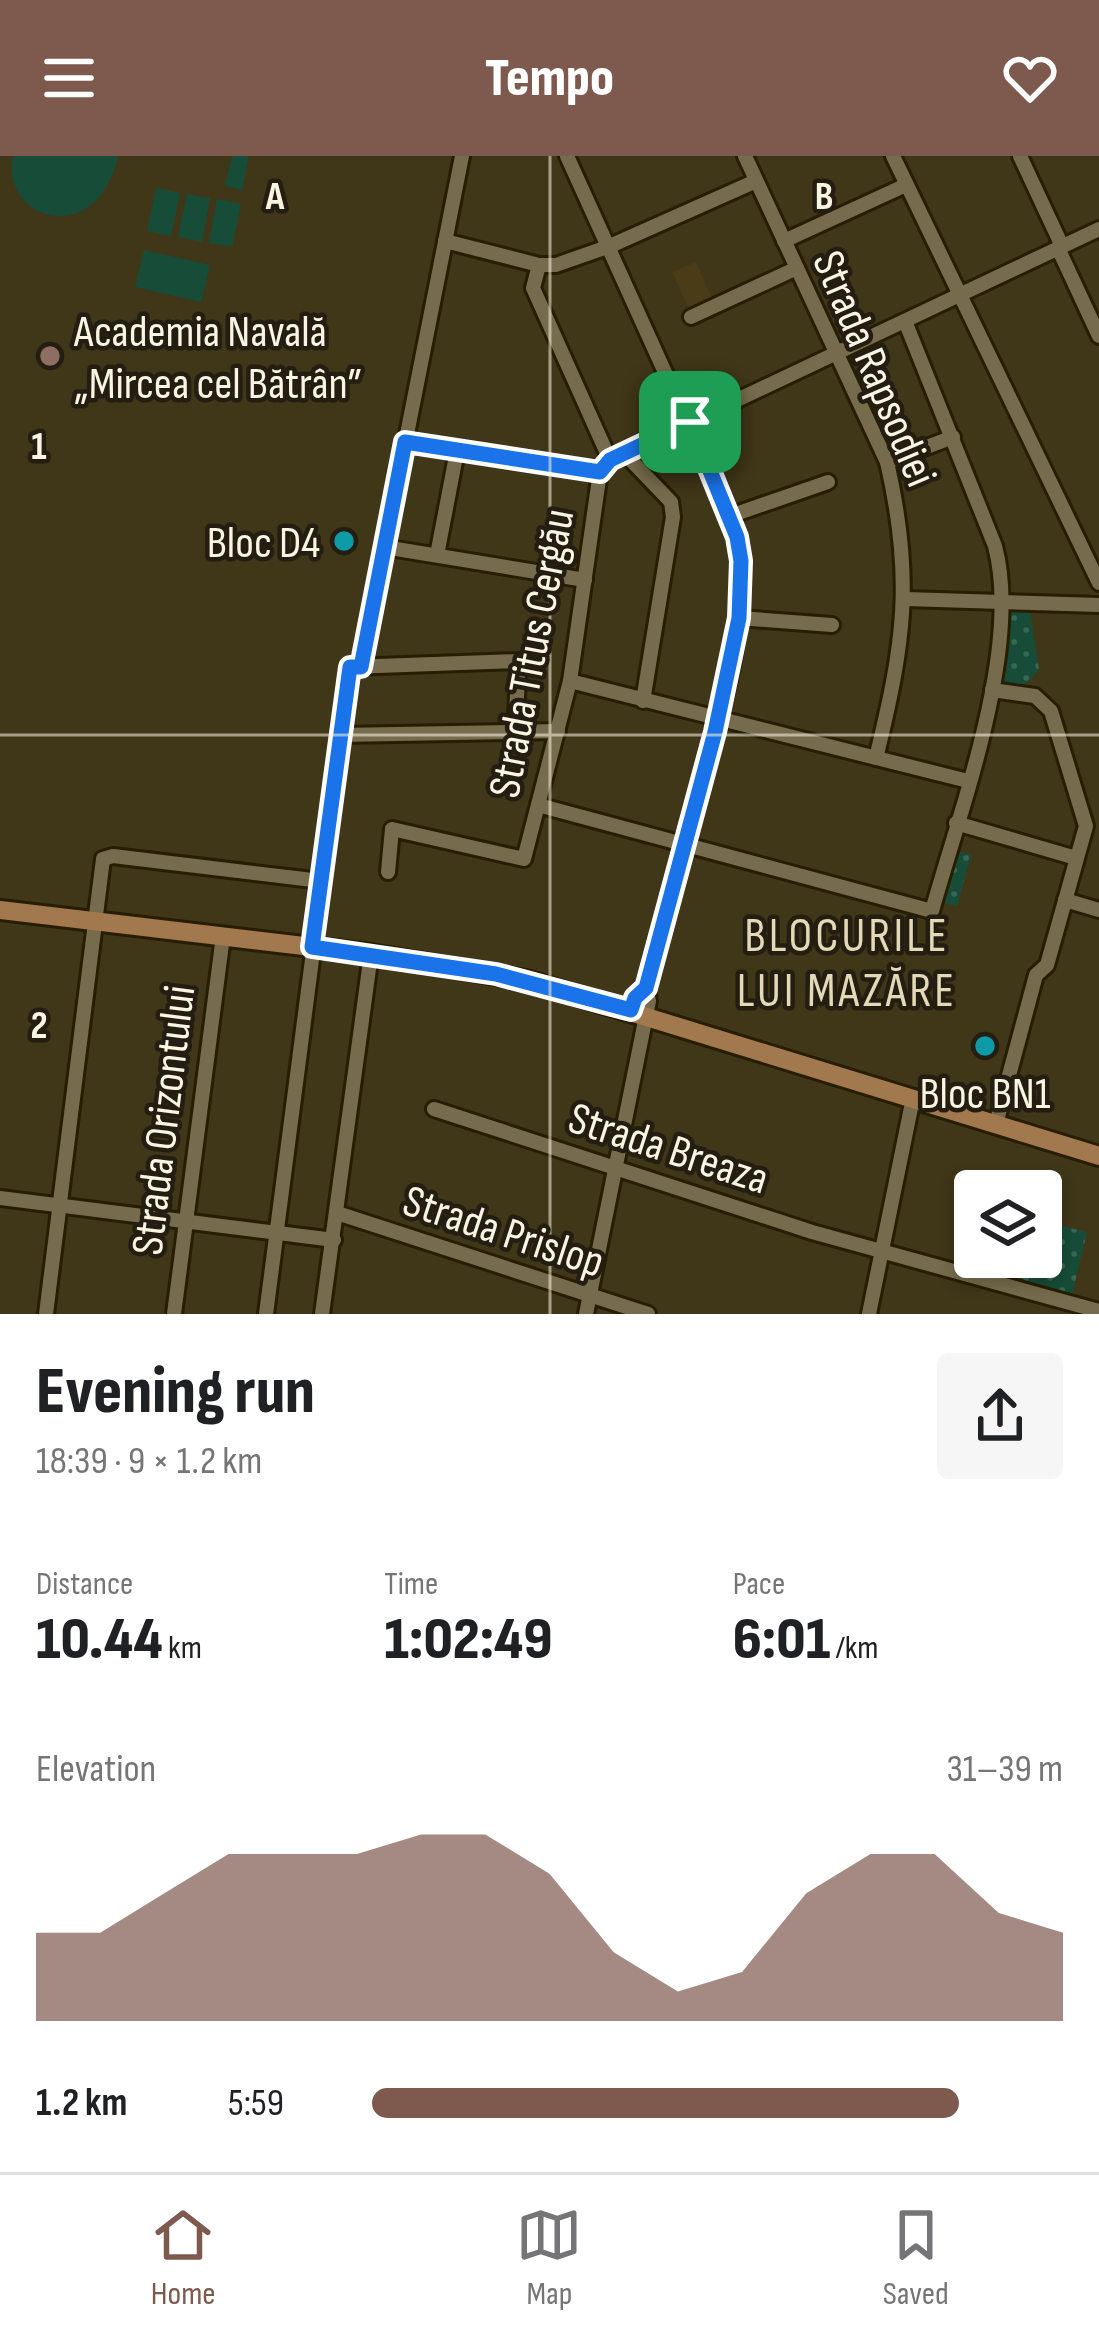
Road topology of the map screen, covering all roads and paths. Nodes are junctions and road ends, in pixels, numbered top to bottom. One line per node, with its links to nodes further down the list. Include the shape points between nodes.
1 (462, 156): 9 (street)
2 (567, 156): 11 (street)
3 (745, 156): 6 (street, Strada Rapsodiei)
4 (893, 156): 7 (street)
5 (1020, 156): 12 (street)
6 (756, 181): 10 (street, Strada Rapsodiei); 11 (street)
7 (906, 185): 10 (street); 15 (street)
8 (1099, 229): 12 (street)
9 (445, 241): 13 (street); 22 (street)
10 (784, 241): 14 (street, Strada Rapsodiei)
11 (610, 246): 13 (street); 20 (street)
12 (1060, 247): 15 (street); 18 (street)
13 (538, 265): 24 (street, Strada Titus Cergău, via 533,288)
14 (796, 268): 16 (street); 19 (street, Strada Rapsodiei)
15 (958, 296): 17 (street); 31 (street)
16 (691, 317)
17 (904, 321): 19 (street); 21 (street)
18 (1099, 337)
19 (836, 353): 20 (street); 25 (street, Strada Rapsodiei)
20 (690, 422): 24 (street); 27 (street)
21 (953, 437): 25 (street); 33 (street, via 995,546)
22 (405, 442): 23 (street); 28 (street)
23 (457, 451): 24 (street); 29 (street)
24 (611, 462): 30 (street, Strada Titus Cergău); 40 (street, via 671,502)
25 (887, 462): 32 (street, Strada Rapsodiei)
26 (828, 482): 27 (street)
27 (730, 515): 35 (street, via 741,561)
28 (385, 547): 29 (street); 37 (street)
29 (437, 555): 30 (street)
30 (585, 580): 38 (street, Strada Titus Cergău)
31 (1099, 583)
32 (905, 599): 33 (street); 45 (street, Strada Rapsodiei, via 897,678)
33 (1001, 602): 34 (street); 39 (street)
34 (1099, 605)
35 (739, 618): 36 (street); 41 (street)
36 (832, 625)
37 (355, 667): 42 (street, via 519,661); 44 (street)
38 (570, 681): 40 (street); 43 (street, Strada Titus Cergău)
39 (992, 690): 46 (street); 50 (street, via 1035,696 1051,711 1086,826)
40 (643, 700): 41 (street)
41 (718, 718): 45 (street); 49 (street)
42 (515, 731): 43 (street); 44 (street)
43 (558, 731): 47 (street, Strada Titus Cergău)
44 (340, 735): 52 (street)
45 (876, 758): 46 (street)
46 (968, 781): 48 (street)
47 (538, 805): 49 (street); 51 (street, Strada Titus Cergău, via 524,859 392,829)
48 (956, 823): 49 (street, via 932,911); 50 (street)
49 (685, 844): 60 (street)
50 (1076, 858): 53 (street)
51 (388, 872)
52 (321, 880): 56 (street, via 107,856); 58 (street)
53 (1065, 900): 55 (street); 63 (street)
54 (0, 910): 56 (main road)
55 (1099, 910)
56 (95, 921): 57 (main road); 67 (street)
57 (223, 936): 58 (main road); 69 (street, Strada Orizontului)
58 (312, 947): 59 (main road); 70 (street)
59 (371, 954): 60 (main road, via 496,974); 68 (street)
60 (638, 1012): 61 (main road); 65 (street)
61 (913, 1098): 63 (main road); 72 (street)
62 (434, 1109): 65 (street, Strada Breaza)
63 (997, 1124): 64 (main road)
64 (1099, 1156)
65 (615, 1168): 72 (street, Strada Breaza); 73 (street)
66 (0, 1198): 67 (street)
67 (60, 1206): 69 (street); 75 (street)
68 (337, 1214): 71 (street); 73 (street, Strada Prislop)
69 (185, 1221): 70 (street); 76 (street, Strada Orizontului)
70 (276, 1233): 71 (street); 77 (street)
71 (334, 1240): 78 (street)
72 (882, 1251): 74 (street, Strada Breaza); 81 (street)
73 (589, 1296): 79 (street); 80 (street, Strada Prislop)
74 (1099, 1311)
75 (46, 1314)
76 (174, 1314)
77 (266, 1314)
78 (322, 1314)
79 (586, 1314)
80 (649, 1314)
81 (869, 1314)

